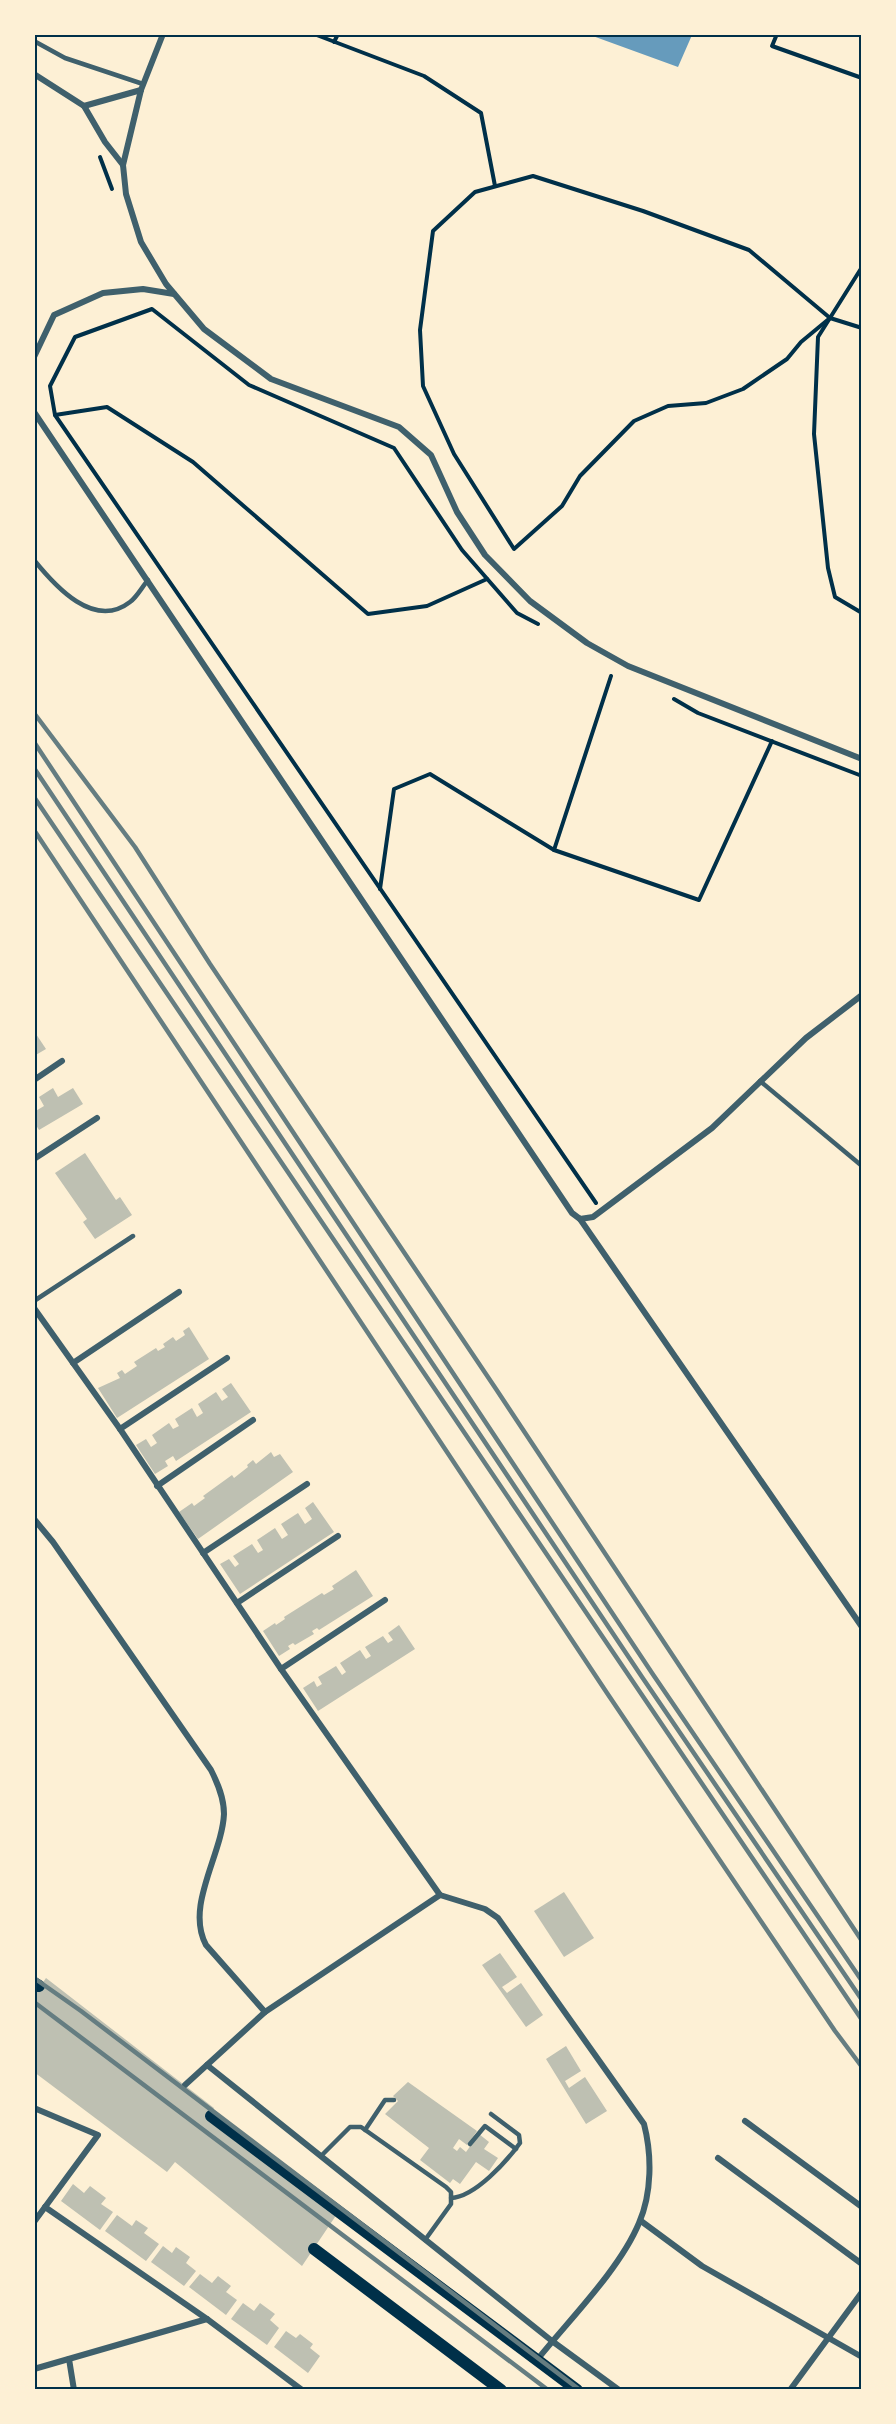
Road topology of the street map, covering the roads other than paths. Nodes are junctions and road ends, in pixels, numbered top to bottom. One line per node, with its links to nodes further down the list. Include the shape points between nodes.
1 (163, 34): 4 (street)
2 (34, 40): 4 (lane, via 65,58)
3 (34, 74): 5 (street)
4 (142, 87): 5 (street); 6 (street)
5 (84, 106): 6 (street)
6 (123, 165): 7 (street, via 126,194 141,242)
7 (174, 294): 8 (street, via 143,290 103,293 54,315); 12 (street, via 204,329 271,379 399,427 431,455 457,512 485,555 531,601 587,643 628,666)
8 (34, 357)
9 (34, 412): 11 (street)
10 (34, 560): 11 (lane, via 54,584 88,608 120,609 132,601)
11 (148, 580): 20 (street, via 572,1213)
12 (861, 759)
13 (861, 994): 16 (street)
14 (62, 1061): 15 (street)
15 (34, 1080)
16 (760, 1081): 19 (lane); 20 (street, via 712,1128 593,1217)
17 (97, 1118): 18 (street)
18 (34, 1159)
19 (861, 1166)
20 (580, 1219): 36 (street)
21 (134, 1236): 23 (lane)
22 (179, 1292): 26 (street)
23 (34, 1301)
24 (34, 1308): 26 (street)
25 (227, 1358): 28 (street)
26 (73, 1363): 28 (street)
27 (253, 1420): 30 (street)
28 (120, 1429): 30 (street)
29 (307, 1484): 33 (street)
30 (157, 1486): 33 (street)
31 (34, 1519): 39 (street, via 219,1786 224,1816 200,1911 200,1934)
32 (338, 1536): 35 (street)
33 (203, 1553): 35 (street)
34 (385, 1600): 37 (street)
35 (237, 1603): 37 (street)
36 (861, 1627)
37 (282, 1669): 38 (street)
38 (440, 1895): 39 (street); 55 (street, via 485,1909 498,1918 644,2124 650,2148 649,2181)
39 (265, 2012): 40 (street)
40 (207, 2065): 41 (street); 50 (street)
41 (185, 2085)
42 (394, 2100): 47 (lane, via 385,2100)
43 (34, 2108): 53 (street, via 98,2135)
44 (491, 2114): 49 (lane, via 519,2135)
45 (211, 2116): 66 (main road)
46 (745, 2121): 54 (street)
47 (365, 2130): 50 (lane, via 350,2127); 52 (lane, via 446,2187)
48 (470, 2144): 49 (lane, via 485,2126)
49 (516, 2149): 52 (lane, via 476,2188 461,2198)
50 (321, 2156): 57 (street)
51 (718, 2158): 59 (street)
52 (452, 2198): 57 (lane)
53 (45, 2207): 56 (street); 61 (street)
54 (861, 2207)
55 (640, 2221): 62 (street, via 702,2266); 63 (street, via 629,2246)
56 (34, 2222)
57 (425, 2240): 63 (street)
58 (314, 2249): 70 (main road)
59 (861, 2264)
60 (861, 2292): 62 (street)
61 (207, 2319): 65 (street); 69 (street)
62 (828, 2338): 64 (street); 73 (street)
63 (552, 2342): 66 (street); 72 (street)
64 (861, 2357)
65 (69, 2359): 67 (street); 68 (street)
66 (537, 2360): 71 (main road)
67 (34, 2369)
68 (74, 2390)
69 (302, 2390)
70 (501, 2390)
71 (577, 2390)
72 (619, 2390)
73 (790, 2390)

